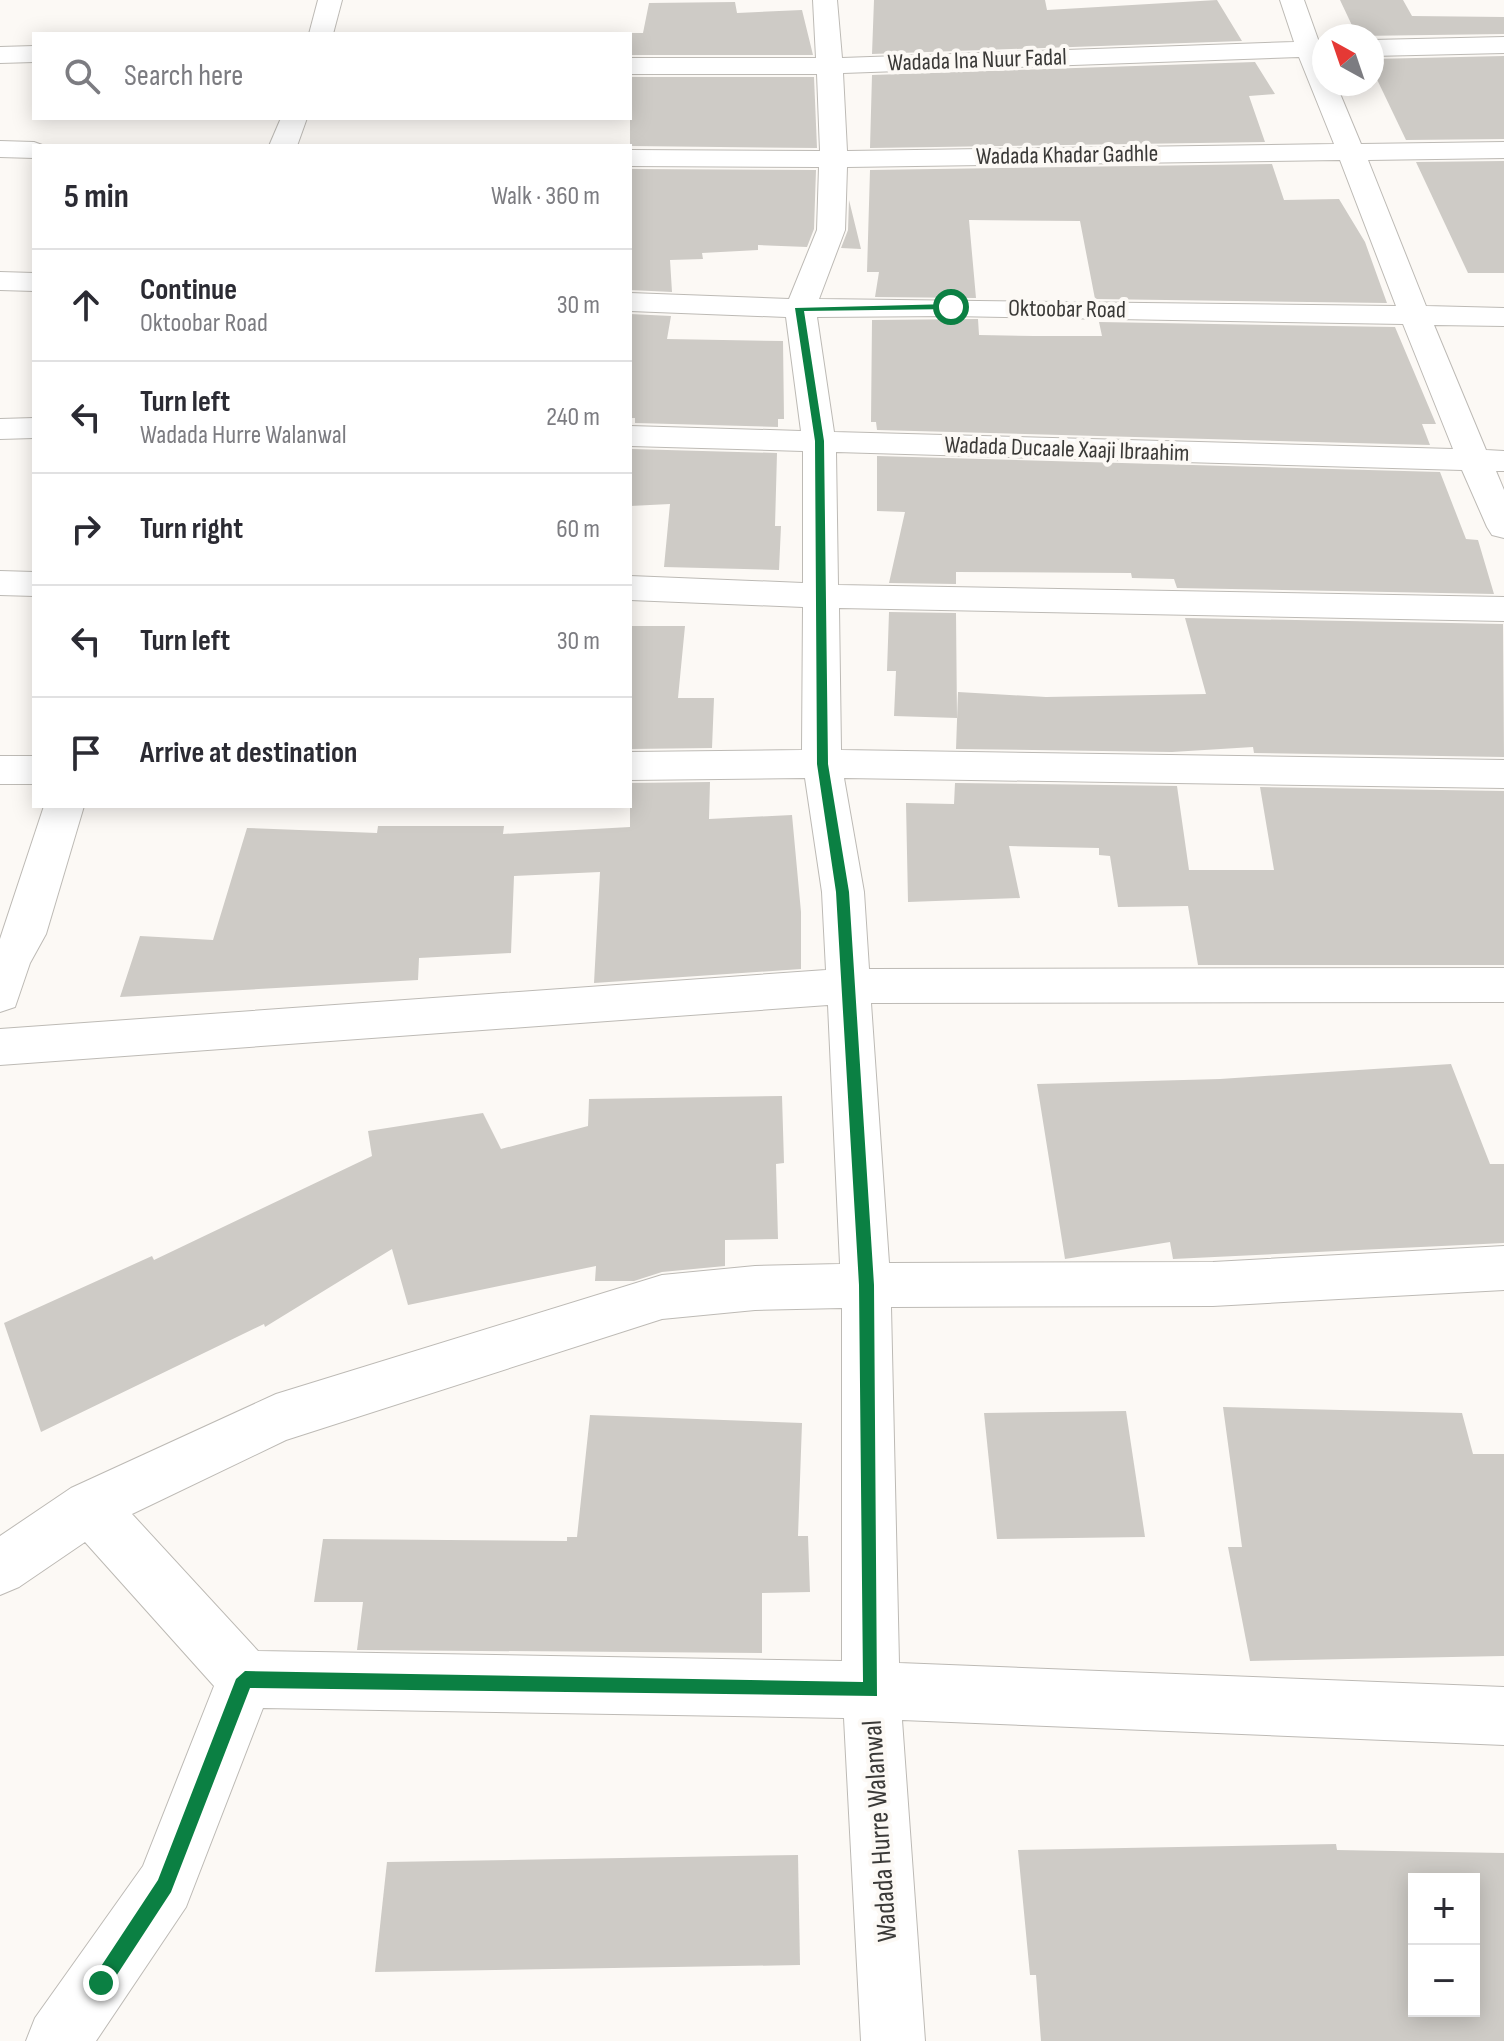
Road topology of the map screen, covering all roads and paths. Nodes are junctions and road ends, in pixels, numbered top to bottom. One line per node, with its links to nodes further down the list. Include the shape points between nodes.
1 (330, 0): 4 (street)
2 (825, 0): 12 (street, Wadada Hurre Walanwal)
3 (1292, 0): 5 (street)
4 (322, 32)
5 (1312, 43)
6 (1504, 45): 7 (street)
7 (1384, 48)
8 (1312, 49): 12 (street, Wadada Ina Nuur Fadal)
9 (32, 54): 10 (street)
10 (0, 55)
11 (632, 66): 12 (street, Wadada Ina Nuur Fadal)
12 (829, 66): 21 (street, Wadada Hurre Walanwal)
13 (1332, 96): 18 (street)
14 (293, 120): 15 (street)
15 (284, 144)
16 (0, 149): 17 (street)
17 (32, 150)
18 (1351, 150): 19 (street, Wadada Khadar Gadhle); 21 (street, Wadada Khadar Gadhle); 26 (street)
19 (1504, 150)
20 (632, 158): 21 (street, Wadada Khadar Gadhle)
21 (833, 159): 25 (street, Wadada Hurre Walanwal, via 831,230)
22 (0, 281): 23 (street)
23 (32, 282)
24 (632, 302): 25 (street, Oktoobar Road)
25 (800, 308): 26 (street, Oktoobar Road); 31 (street, Wadada Hurre Walanwal)
26 (1415, 317): 27 (street, Oktoobar Road); 32 (street)
27 (1504, 317)
28 (32, 428): 29 (street)
29 (0, 429)
30 (632, 436): 31 (street, Wadada Ducaale Xaaji Ibraahim)
31 (819, 441): 32 (street, Wadada Ducaale Xaaji Ibraahim); 37 (street, Wadada Hurre Walanwal)
32 (1489, 462): 33 (street)
33 (1504, 527)
34 (0, 583): 35 (street)
35 (32, 584)
36 (632, 588): 37 (street)
37 (820, 596): 38 (street); 39 (street, Wadada Hurre Walanwal)
38 (1504, 609)
39 (822, 764): 40 (street); 43 (street); 46 (street, Wadada Hurre Walanwal, via 843,892)
40 (632, 766)
41 (0, 770): 42 (street)
42 (32, 770)
43 (1504, 774)
44 (63, 808): 47 (street, via 25,934 9,961)
45 (1504, 985): 46 (street)
46 (848, 986): 48 (street); 50 (street, Wadada Hurre Walanwal)
47 (0, 995)
48 (0, 1047)
49 (1504, 1268): 50 (street, via 1213,1284)
50 (866, 1285): 51 (street, via 662,1297 276,1419); 54 (street, Wadada Hurre Walanwal)
51 (90, 1507): 52 (street); 53 (street)
52 (0, 1568)
53 (245, 1679): 54 (street); 56 (street, via 165,1886)
54 (871, 1690): 55 (street); 57 (street, Wadada Hurre Walanwal)
55 (1504, 1716)
56 (58, 2041)
57 (893, 2041)

